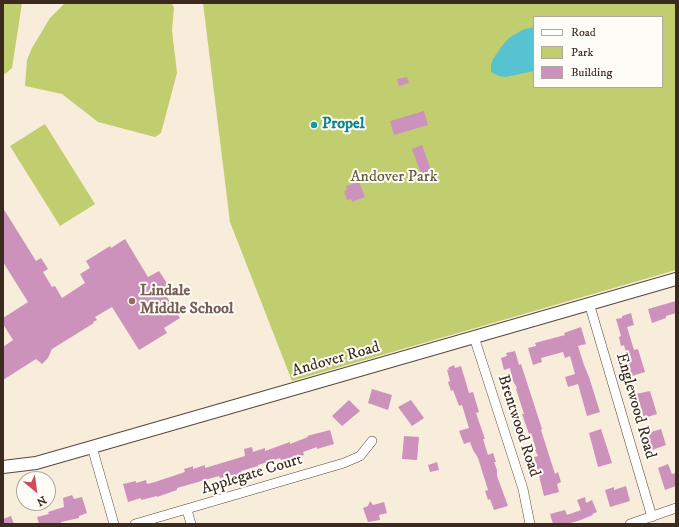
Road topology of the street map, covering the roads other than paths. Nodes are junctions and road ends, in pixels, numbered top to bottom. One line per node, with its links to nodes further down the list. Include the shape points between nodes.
1 (676, 278): 2 (street, Andover Road)
2 (589, 304): 3 (street, Andover Road); 9 (street, Englewood Road)
3 (474, 337): 5 (street, Andover Road); 13 (street, Brentwood Road, via 523,489)
4 (372, 442): 8 (street, Applegate Court, via 360,456 344,463)
5 (92, 447): 6 (street, Andover Road, via 36,463); 10 (street)
6 (3, 467)
7 (676, 508): 9 (street)
8 (187, 510): 11 (street, Applegate Court); 12 (street)
9 (652, 517): 14 (street)
10 (114, 524)
11 (135, 524)
12 (191, 524)
13 (530, 524)
14 (630, 524)

